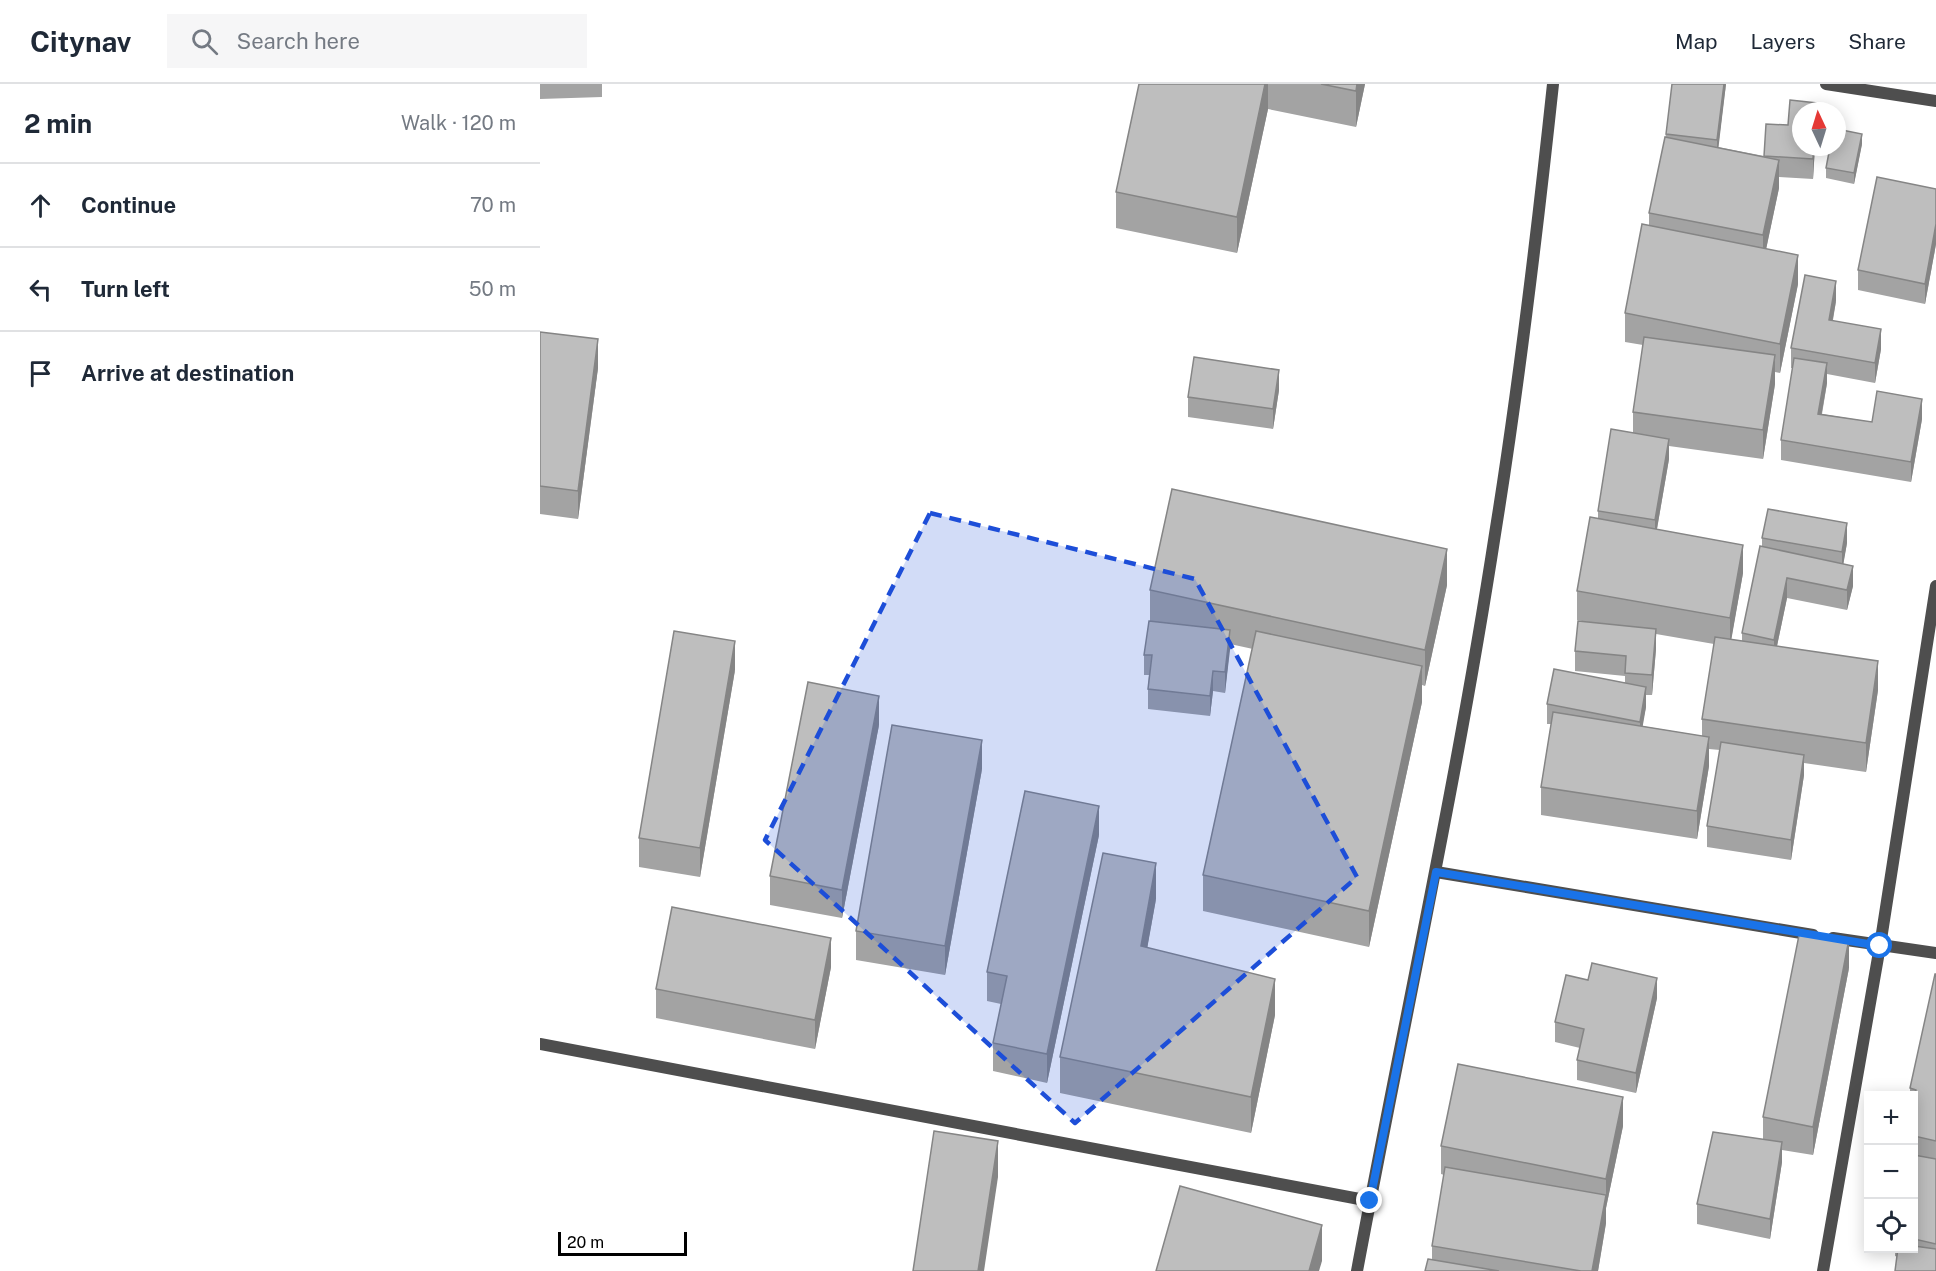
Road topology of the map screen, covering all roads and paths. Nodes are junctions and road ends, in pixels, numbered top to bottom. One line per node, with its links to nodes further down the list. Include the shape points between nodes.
1 (1553, 84): 5 (street, via 1495,534)
2 (1826, 84): 3 (street)
3 (1936, 101)
4 (1936, 586): 6 (street)
5 (1436, 872): 6 (street); 9 (street)
6 (1880, 946): 7 (street); 11 (street)
7 (1936, 953)
8 (540, 1044): 9 (street)
9 (1370, 1201): 10 (street)
10 (1357, 1271)
11 (1823, 1271)

